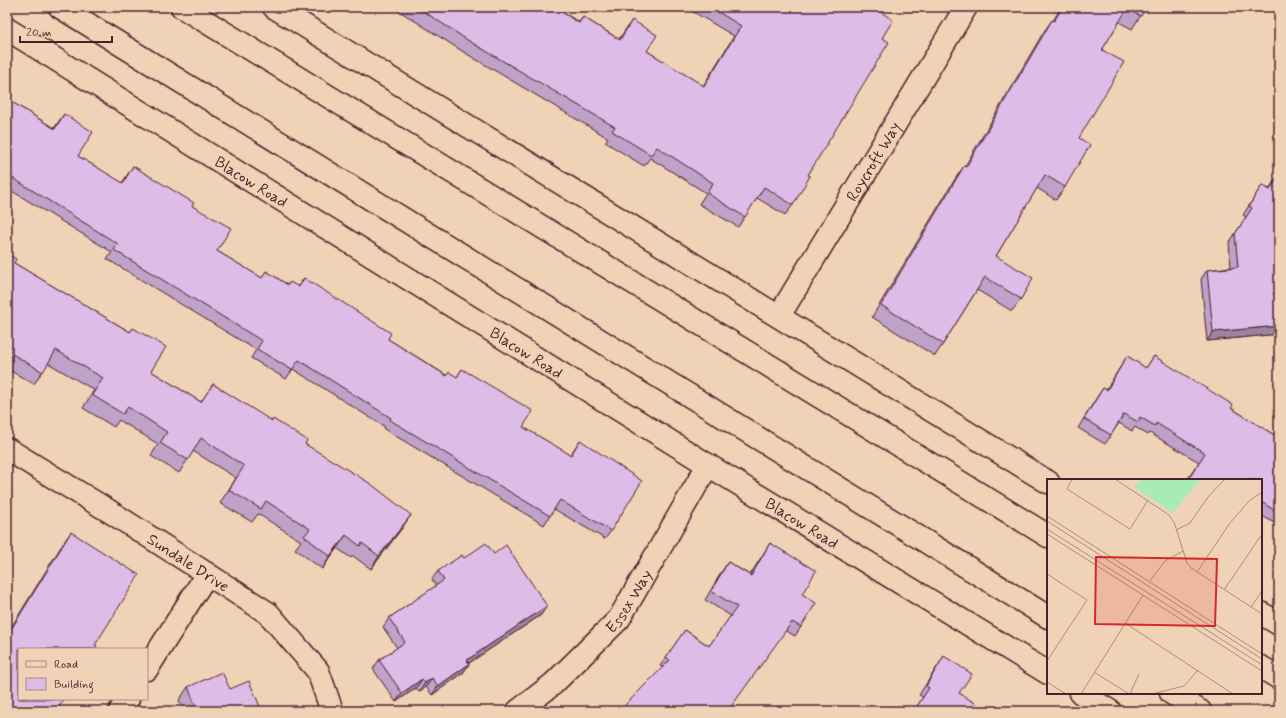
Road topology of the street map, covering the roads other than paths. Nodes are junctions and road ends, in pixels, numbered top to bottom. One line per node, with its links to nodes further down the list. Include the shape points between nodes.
1 (60, 7): 13 (street)
2 (182, 7): 10 (street)
3 (274, 7): 6 (street)
4 (958, 10): 6 (street, Roycroft Way)
5 (7, 30): 8 (street, Blacow Road)
6 (779, 316): 9 (street)
7 (7, 450): 11 (street, Sundale Drive)
8 (708, 465): 17 (street, Blacow Road); 24 (street, Essex Way, via 619,619 552,684)
9 (1047, 481)
10 (1047, 535)
11 (207, 574): 15 (street); 23 (street, Sundale Drive, via 268,613 318,672)
12 (1262, 614): 14 (street)
13 (1047, 616)
14 (1279, 624)
15 (148, 667)
16 (1262, 668): 18 (street)
17 (1047, 672)
18 (1279, 678)
19 (1083, 694): 25 (street)
20 (1173, 694): 26 (street)
21 (127, 700): 22 (street)
22 (120, 711)
23 (332, 711)
24 (518, 711)
25 (1110, 711)
26 (1200, 711)

